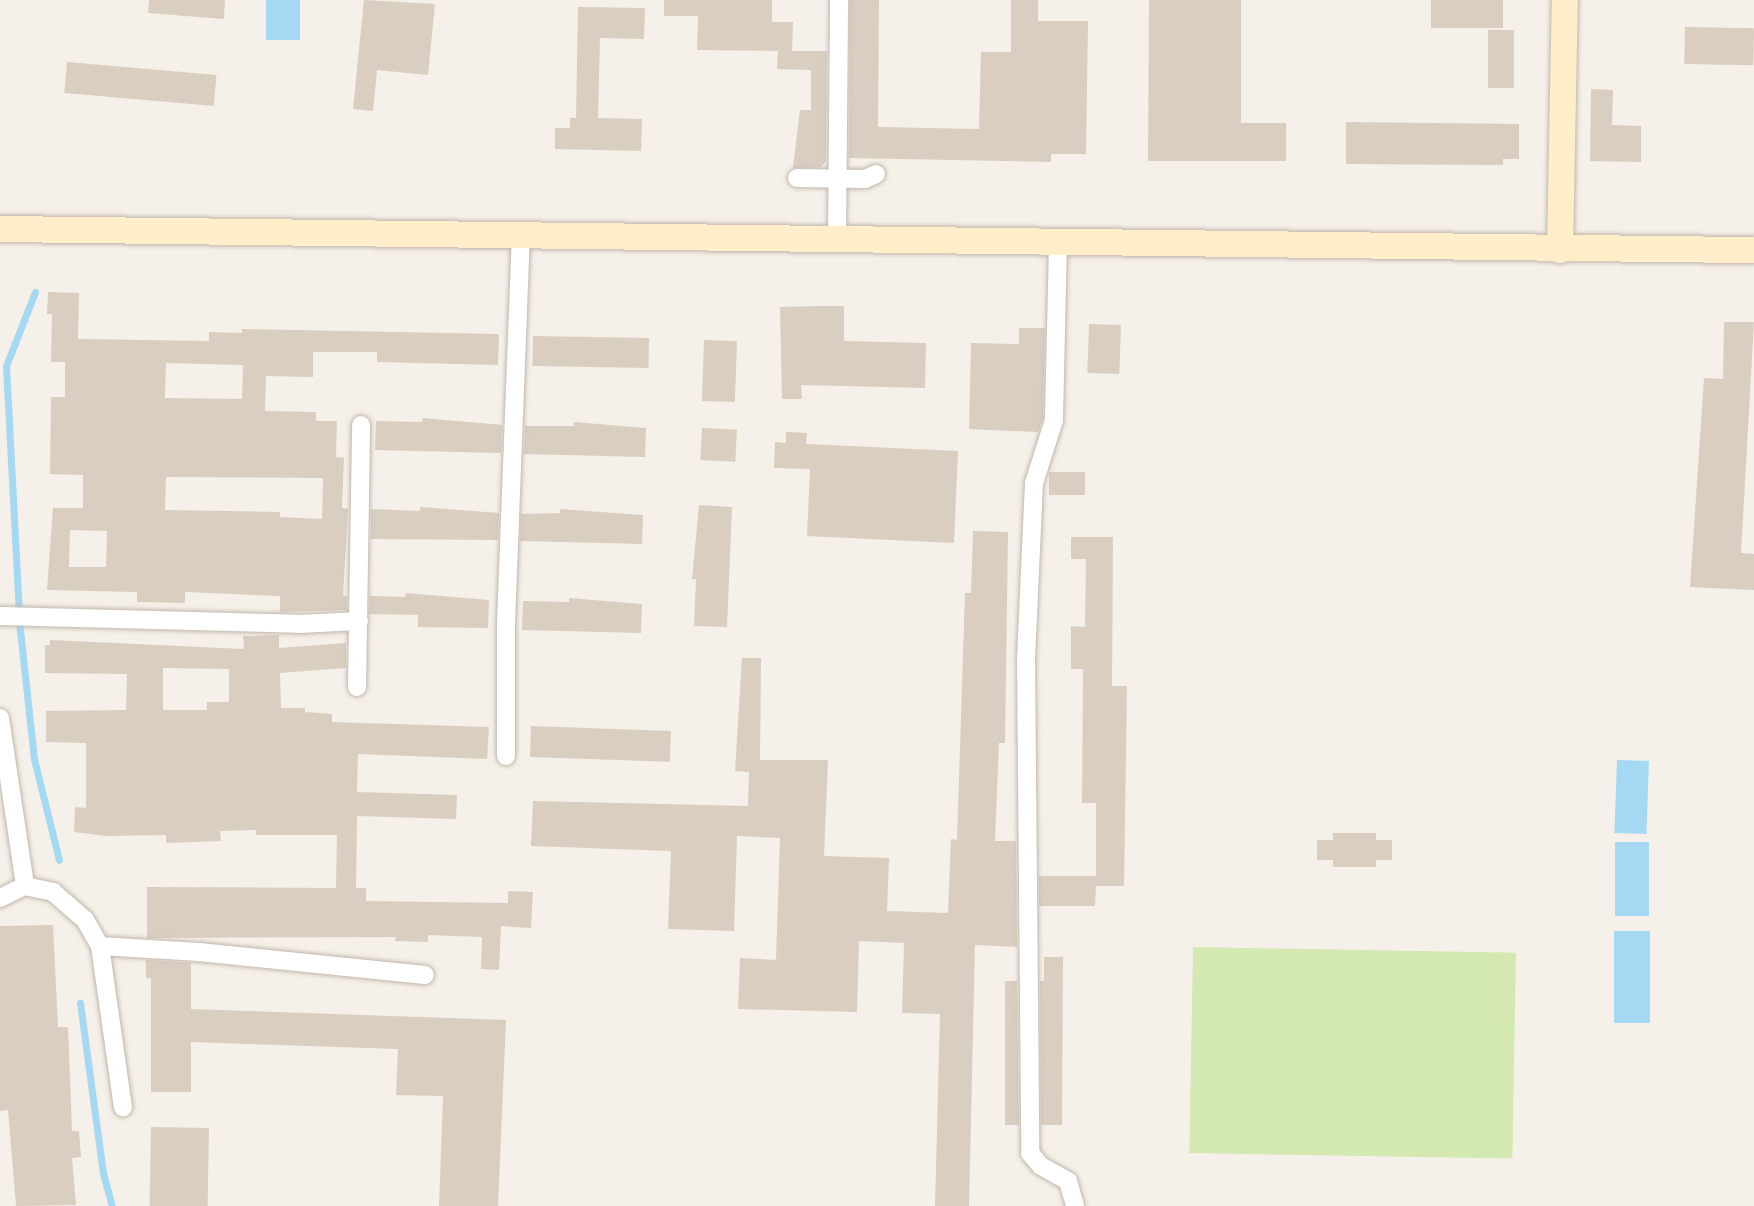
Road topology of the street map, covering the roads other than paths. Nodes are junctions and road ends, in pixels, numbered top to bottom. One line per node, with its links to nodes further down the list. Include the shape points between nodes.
1 (839, 0): 5 (street)
2 (1564, 0): 10 (street)
3 (876, 174): 5 (street, via 865,179)
4 (797, 178): 5 (street)
5 (837, 180): 8 (street)
6 (0, 229): 7 (street)
7 (521, 234): 8 (street); 17 (street, via 508,552)
8 (837, 238): 9 (street)
9 (1058, 242): 10 (street); 23 (street, via 1054,420 1034,483 1026,657 1030,1153 1041,1166 1068,1181)
10 (1560, 250): 11 (street)
11 (1754, 250)
12 (361, 425): 14 (street)
13 (13, 616): 14 (street, via 299,624)
14 (359, 621): 15 (street)
15 (357, 687)
16 (0, 718): 18 (street)
17 (506, 756)
18 (25, 886): 19 (street); 20 (street, via 53,892 85,920)
19 (0, 898)
20 (100, 946): 21 (street); 22 (street)
21 (425, 975)
22 (123, 1107)
23 (1075, 1206)

